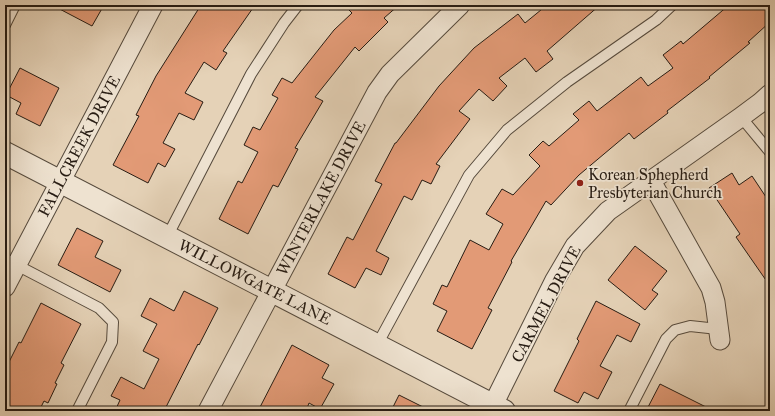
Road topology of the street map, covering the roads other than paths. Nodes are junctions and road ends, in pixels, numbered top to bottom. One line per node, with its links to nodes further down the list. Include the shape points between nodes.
1 (15, 5): 6 (lane)
2 (153, 5): 12 (street, FALLCREEK DRIVE)
3 (298, 5): 13 (lane, via 251,74)
4 (460, 5): 16 (street, WINTERLAKE DRIVE, via 390,74 376,92)
5 (672, 5): 18 (lane, via 656,20 567,82 507,130 469,174)
6 (5, 25)
7 (770, 94): 8 (street, CARMEL DRIVE)
8 (741, 117): 9 (lane); 11 (street, CARMEL DRIVE)
9 (770, 152)
10 (5, 153): 12 (street, WILLOWGATE LANE)
11 (651, 181): 17 (street, via 710,288 715,302); 19 (street, CARMEL DRIVE, via 608,211 575,246 555,280)
12 (60, 182): 13 (street, WILLOWGATE LANE); 14 (street, FALLCREEK DRIVE)
13 (167, 236): 16 (street, WILLOWGATE LANE)
14 (11, 262): 15 (street, FALLCREEK DRIVE); 20 (lane, via 99,308 113,322 112,342)
15 (5, 287)
16 (272, 291): 18 (street, WILLOWGATE LANE); 21 (street, WINTERLAKE DRIVE)
17 (719, 335): 22 (lane, via 690,326 675,330 666,339)
18 (377, 345): 19 (street, WILLOWGATE LANE)
19 (496, 409)
20 (77, 411)
21 (208, 411)
22 (629, 411)

